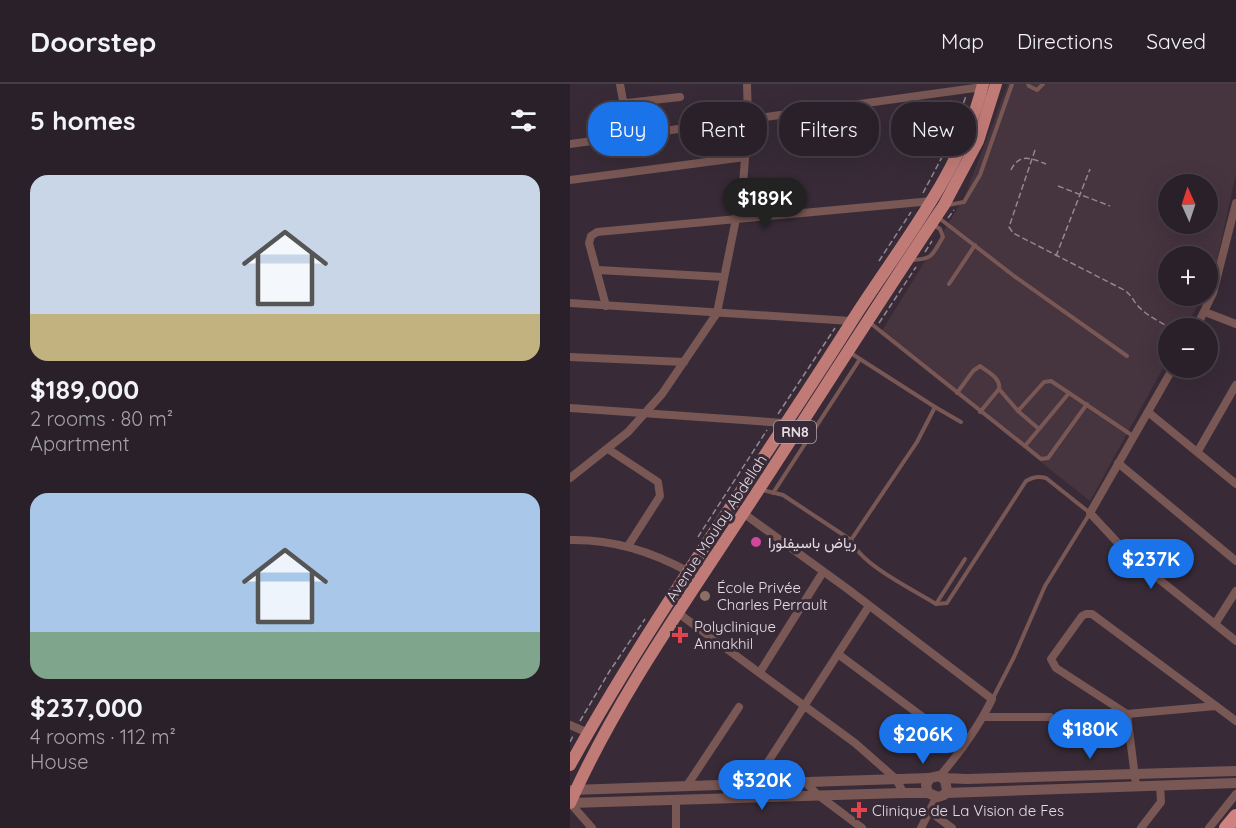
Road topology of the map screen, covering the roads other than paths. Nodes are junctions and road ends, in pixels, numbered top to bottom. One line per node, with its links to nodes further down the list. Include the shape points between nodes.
1 (620, 84): 8 (street, via 623,101 627,103)
2 (747, 84): 9 (street)
3 (996, 84): 15 (main road, Avenue Moulay Abdellah / RN8, via 978,141)
4 (1012, 84): 15 (lane, via 980,175 964,202)
5 (1028, 84): 6 (lane, via 1037,90)
6 (1043, 84)
7 (983, 86): 10 (street); 15 (main road, Avenue Moulay Abdellah / RN8)
8 (680, 97)
9 (748, 102)
10 (767, 117)
11 (680, 129): 12 (street)
12 (570, 144)
13 (745, 157): 14 (street); 17 (street)
14 (570, 180)
15 (938, 203): 17 (street); 18 (main road, Avenue Moulay Abdellah / RN8); 28 (main road, Avenue Moulay Abdellah / RN8)
16 (1236, 203): 25 (street)
17 (737, 218): 20 (street, via 597,232 590,243); 21 (street)
18 (934, 220): 19 (lane); 29 (main road, Avenue Moulay Abdellah / RN8)
19 (975, 245): 22 (lane); 32 (lane)
20 (597, 270): 21 (street); 24 (street)
21 (723, 277): 26 (street)
22 (949, 284)
23 (570, 303): 24 (street)
24 (606, 306): 26 (street)
25 (1205, 312): 27 (street); 30 (street)
26 (717, 313): 28 (street); 35 (street)
27 (1202, 318)
28 (851, 321): 49 (main road, Avenue Moulay Abdellah / RN8)
29 (868, 321): 31 (main road, Avenue Moulay Abdellah / RN8); 39 (lane)
30 (1236, 324)
31 (848, 352): 34 (lane); 59 (main road, Avenue Moulay Abdellah / RN8)
32 (1127, 356)
33 (570, 357): 35 (street)
34 (860, 359): 42 (lane); 60 (lane)
35 (684, 362): 46 (street)
36 (1167, 378): 47 (street)
37 (1236, 385): 54 (street)
38 (999, 389): 39 (lane, via 997,379 980,366); 44 (lane); 45 (lane)
39 (957, 393): 44 (lane)
40 (1069, 393): 41 (lane); 45 (lane, via 1051,381 1044,382); 50 (lane)
41 (1087, 404): 51 (lane); 52 (lane, via 1048,458 1041,459)
42 (934, 407): 48 (lane); 64 (lane, via 917,442)
43 (570, 408): 46 (street)
44 (981, 411): 52 (lane)
45 (1018, 411): 50 (lane)
46 (646, 412): 49 (street); 53 (street)
47 (1148, 412): 51 (street); 54 (street)
48 (961, 422)
49 (784, 423): 68 (main road, Avenue Moulay Abdellah / RN8)
50 (1039, 429): 52 (lane)
51 (1133, 437): 55 (street)
52 (1025, 446)
53 (608, 449): 56 (street); 65 (street, via 658,482 660,489 660,496)
54 (1198, 451): 58 (street)
55 (1118, 463): 62 (street); 67 (street)
56 (574, 471): 57 (street)
57 (570, 478)
58 (1236, 484)
59 (759, 489): 60 (lane); 61 (main road, Avenue Moulay Abdellah / RN8)
60 (773, 493): 64 (lane, via 783,495)
61 (743, 513): 69 (street); 73 (main road, Avenue Moulay Abdellah / RN8)
62 (1090, 513): 71 (lane, via 1046,478 1039,476 1026,481 947,603); 74 (street, via 1130,556); 78 (lane, via 1045,586)
63 (570, 540): 65 (street)
64 (850, 540): 71 (lane, via 868,563)
65 (628, 546): 68 (street)
66 (965, 559): 71 (lane)
67 (1236, 561)
68 (689, 572): 87 (main road, Avenue Moulay Abdellah / RN8)
69 (823, 572): 72 (street); 77 (street)
70 (1236, 591): 74 (street)
71 (936, 604)
72 (869, 606): 76 (street); 78 (street)
73 (678, 614): 77 (street); 100 (main road, Avenue Moulay Abdellah / RN8)
74 (1215, 624): 75 (street)
75 (1236, 641)
76 (838, 654): 79 (street); 88 (street)
77 (760, 672): 79 (street)
78 (992, 699): 83 (street)
79 (805, 706): 93 (street); 96 (street)
80 (1216, 706): 82 (street); 82 (street, via 1092,614 1086,614 1051,664); 85 (street)
81 (739, 707): 99 (street)
82 (1127, 714): 91 (street)
83 (984, 717): 84 (street); 88 (street)
84 (1050, 717)
85 (1236, 721)
86 (570, 725): 87 (street)
87 (588, 733): 89 (main road, Avenue Moulay Abdellah / RN8)
88 (963, 747): 92 (street)
89 (570, 765)
90 (1236, 771): 91 (street)
91 (1136, 773): 92 (street); 97 (street)
92 (938, 777): 93 (street); 104 (street, via 947,785); 104 (street, via 926,785)
93 (896, 779): 94 (street); 101 (street)
94 (805, 782): 96 (street); 103 (street)
95 (1236, 783): 98 (street)
96 (753, 784): 99 (street)
97 (1136, 785): 98 (street); 104 (street)
98 (1160, 785): 114 (street, via 1161,802)
99 (686, 787): 100 (street)
100 (573, 790): 106 (main road, Avenue Moulay Abdellah / RN8)
101 (904, 794): 103 (street); 104 (street)
102 (1236, 794): 115 (street)
103 (818, 795): 105 (street); 111 (street)
104 (936, 795): 107 (street)
105 (676, 799): 106 (street); 110 (street)
106 (570, 803): 109 (street)
107 (929, 812): 112 (street); 113 (street)
108 (1236, 816): 116 (highway)
109 (592, 828)
110 (675, 828)
111 (862, 828)
112 (921, 828)
113 (952, 828)
114 (1141, 828)
115 (1209, 828)
116 (1226, 828)

